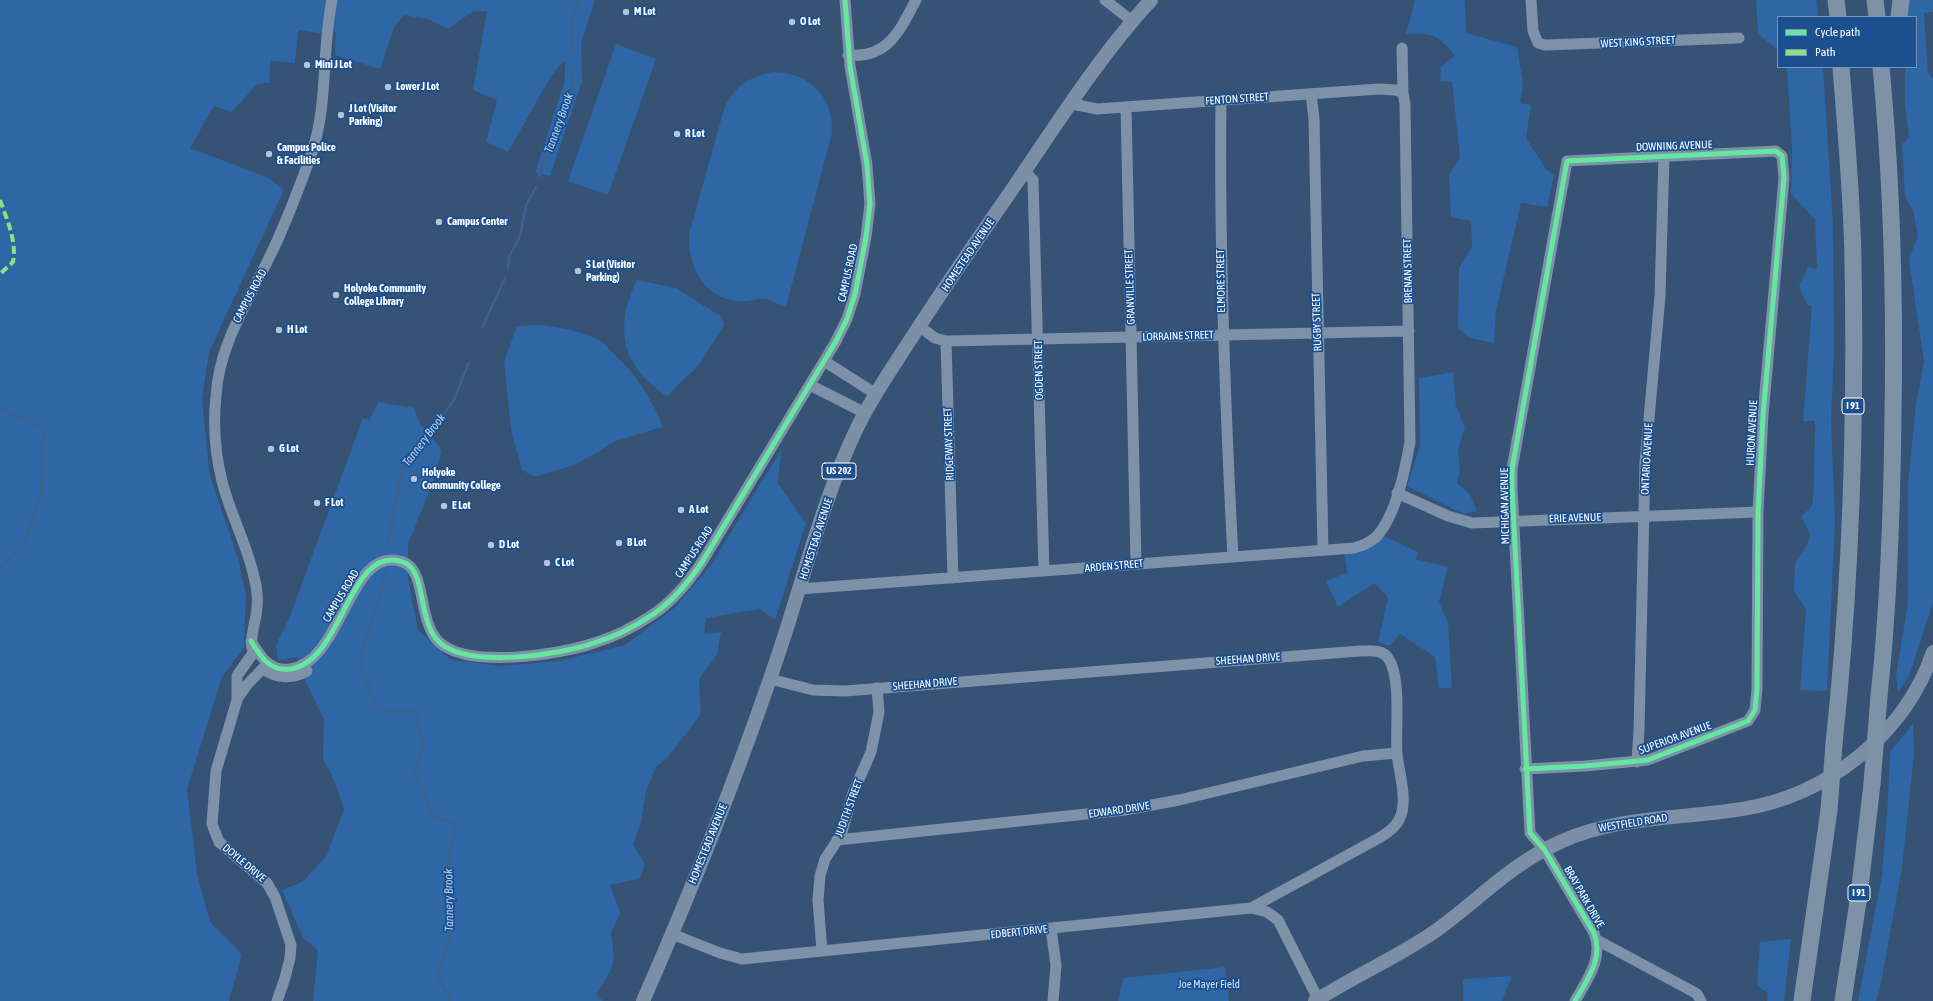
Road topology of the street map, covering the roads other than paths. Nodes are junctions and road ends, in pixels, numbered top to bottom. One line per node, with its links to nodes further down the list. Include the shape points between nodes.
1 (332, 0): 51 (street, CAMPUS ROAD, via 322,110 311,156 277,243 229,337 217,384 215,420 222,481 256,586 257,608 251,641)
2 (845, 0): 16 (street, CAMPUS ROAD)
3 (916, 0): 16 (street, via 888,44 869,55)
4 (1105, 0): 13 (street)
5 (1151, 0): 13 (main road, HOMESTEAD AVENUE / US 202)
6 (1531, 0): 14 (street, WEST KING STREET, via 1533,31 1538,42 1555,46)
7 (1836, 0): 10 (highway)
8 (1875, 0): 11 (highway)
9 (1902, 0): 12 (highway)
10 (1838, 16)
11 (1877, 16)
12 (1899, 16)
13 (1132, 22): 23 (main road, HOMESTEAD AVENUE / US 202)
14 (1740, 38)
15 (1402, 48): 21 (street, BRENAN STREET)
16 (848, 55): 37 (street, CAMPUS ROAD, via 867,165 869,214 852,307 842,332)
17 (1841, 68): 74 (highway, I 91, bridge, via 1853,260 1854,367 1848,571 1829,810)
18 (1881, 68): 25 (highway, I 91)
19 (1893, 68): 25 (highway)
20 (1311, 94): 21 (street, FENTON STREET, via 1387,89); 22 (street, FENTON STREET); 32 (street, RUGBY STREET, via 1314,119)
21 (1403, 94): 31 (street, BRENAN STREET)
22 (1221, 100): 24 (street, FENTON STREET); 33 (street, ELMORE STREET)
23 (1072, 104): 24 (street, FENTON STREET, via 1097,109); 29 (main road, HOMESTEAD AVENUE / US 202)
24 (1126, 106): 34 (street, GRANVILLE STREET)
25 (1887, 125): 75 (highway, I 91, bridge, via 1892,207 1893,443 1889,554 1872,784)
26 (1780, 154): 27 (street, DOWNING AVENUE, via 1768,151); 42 (street, HURON AVENUE, via 1784,163 1784,178 1763,415)
27 (1664, 156): 28 (street, DOWNING AVENUE); 43 (street, ONTARIO AVENUE, via 1660,296 1645,462)
28 (1567, 161): 44 (street, MICHIGAN AVENUE, via 1512,469)
29 (1025, 172): 30 (main road, HOMESTEAD AVENUE / US 202); 35 (street, OGDEN STREET, via 1033,180)
30 (919, 326): 36 (street, via 935,338); 39 (main road, HOMESTEAD AVENUE / US 202)
31 (1409, 331): 32 (street, LORRAINE STREET); 41 (street, BRENAN STREET, via 1410,436)
32 (1318, 332): 33 (street, LORRAINE STREET); 45 (street, RUGBY STREET)
33 (1222, 334): 34 (street, LORRAINE STREET); 46 (street, ELMORE STREET)
34 (1132, 337): 35 (street, LORRAINE STREET); 47 (street, GRANVILLE STREET)
35 (1038, 340): 36 (street, LORRAINE STREET); 48 (street, OGDEN STREET)
36 (946, 341): 49 (street, RIDGEWAY STREET)
37 (824, 361): 38 (street, CAMPUS ROAD); 39 (street)
38 (810, 385): 40 (street); 53 (street, CAMPUS ROAD, via 691,577 662,608 639,623 605,639 561,651 497,658 466,654 446,647 431,632 425,618 419,582 413,569 405,562 388,560 378,563 362,579 318,654 300,667 288,670)
39 (876, 394): 40 (main road, HOMESTEAD AVENUE / US 202)
40 (865, 413): 50 (main road, HOMESTEAD AVENUE / US 202, via 840,469)
41 (1397, 493): 44 (street, ERIE AVENUE, via 1462,521); 45 (street, ARDEN STREET, via 1383,526 1369,543 1354,548)
42 (1758, 512): 43 (street, ERIE AVENUE); 57 (street, HURON AVENUE, via 1757,689)
43 (1644, 516): 44 (street, ERIE AVENUE); 59 (street, ONTARIO AVENUE)
44 (1515, 521): 60 (street, MICHIGAN AVENUE)
45 (1323, 550): 46 (street, ARDEN STREET)
46 (1233, 557): 47 (street, ARDEN STREET)
47 (1136, 563): 48 (street, ARDEN STREET)
48 (1044, 571): 49 (street, ARDEN STREET)
49 (953, 578): 50 (street, ARDEN STREET)
50 (799, 589): 54 (main road, HOMESTEAD AVENUE / US 202)
51 (255, 652): 53 (street, CAMPUS ROAD, via 255,659); 56 (street, DOYLE DRIVE, via 237,676)
52 (1933, 652): 62 (main road, WESTFIELD ROAD, via 1914,692 1889,727 1848,765 1802,792 1771,803 1742,809 1610,826 1574,836)
53 (265, 666): 56 (street, DOYLE DRIVE)
54 (770, 679): 55 (street, SHEEHAN DRIVE, via 820,691); 65 (main road, HOMESTEAD AVENUE / US 202, via 729,792)
55 (878, 688): 58 (street, SHEEHAN DRIVE, via 1375,651 1388,658 1395,676); 61 (street, JUDITH STREET, via 880,712 872,748 853,793 846,822)
56 (237, 700): 69 (street, DOYLE DRIVE, via 216,771 212,824 219,842 267,883 275,897 291,945 285,978)
57 (1754, 714): 59 (street, SUPERIOR AVENUE, via 1748,721)
58 (1397, 753): 61 (street, EDWARD DRIVE, via 1363,756 1179,800 1125,810); 63 (street, SHEEHAN DRIVE, via 1403,805 1396,824 1374,841)
59 (1637, 762): 60 (street, SUPERIOR AVENUE)
60 (1525, 769): 62 (street, MICHIGAN AVENUE, via 1530,833)
61 (837, 840): 67 (street, JUDITH STREET, via 825,859 818,884)
62 (1544, 849): 66 (street, BRAY PARK DRIVE); 68 (main road, WESTFIELD ROAD, via 1516,866 1432,933)
63 (1251, 908): 64 (street, EDBERT DRIVE); 68 (street, EDBERT DRIVE, via 1267,912 1278,920)
64 (1050, 929): 67 (street, EDBERT DRIVE); 71 (street, via 1056,965)
65 (672, 934): 67 (street, EDBERT DRIVE, via 742,959); 70 (main road, HOMESTEAD AVENUE / US 202)
66 (1597, 940): 72 (street, BRAY PARK DRIVE, via 1598,956 1595,965); 73 (street, BRAY PARK DRIVE, via 1694,992)
67 (822, 951)
68 (1318, 1000)
69 (277, 1001)
70 (642, 1001)
71 (1053, 1001)
72 (1575, 1001)
73 (1701, 1001)
74 (1802, 1001)
75 (1843, 1001)

